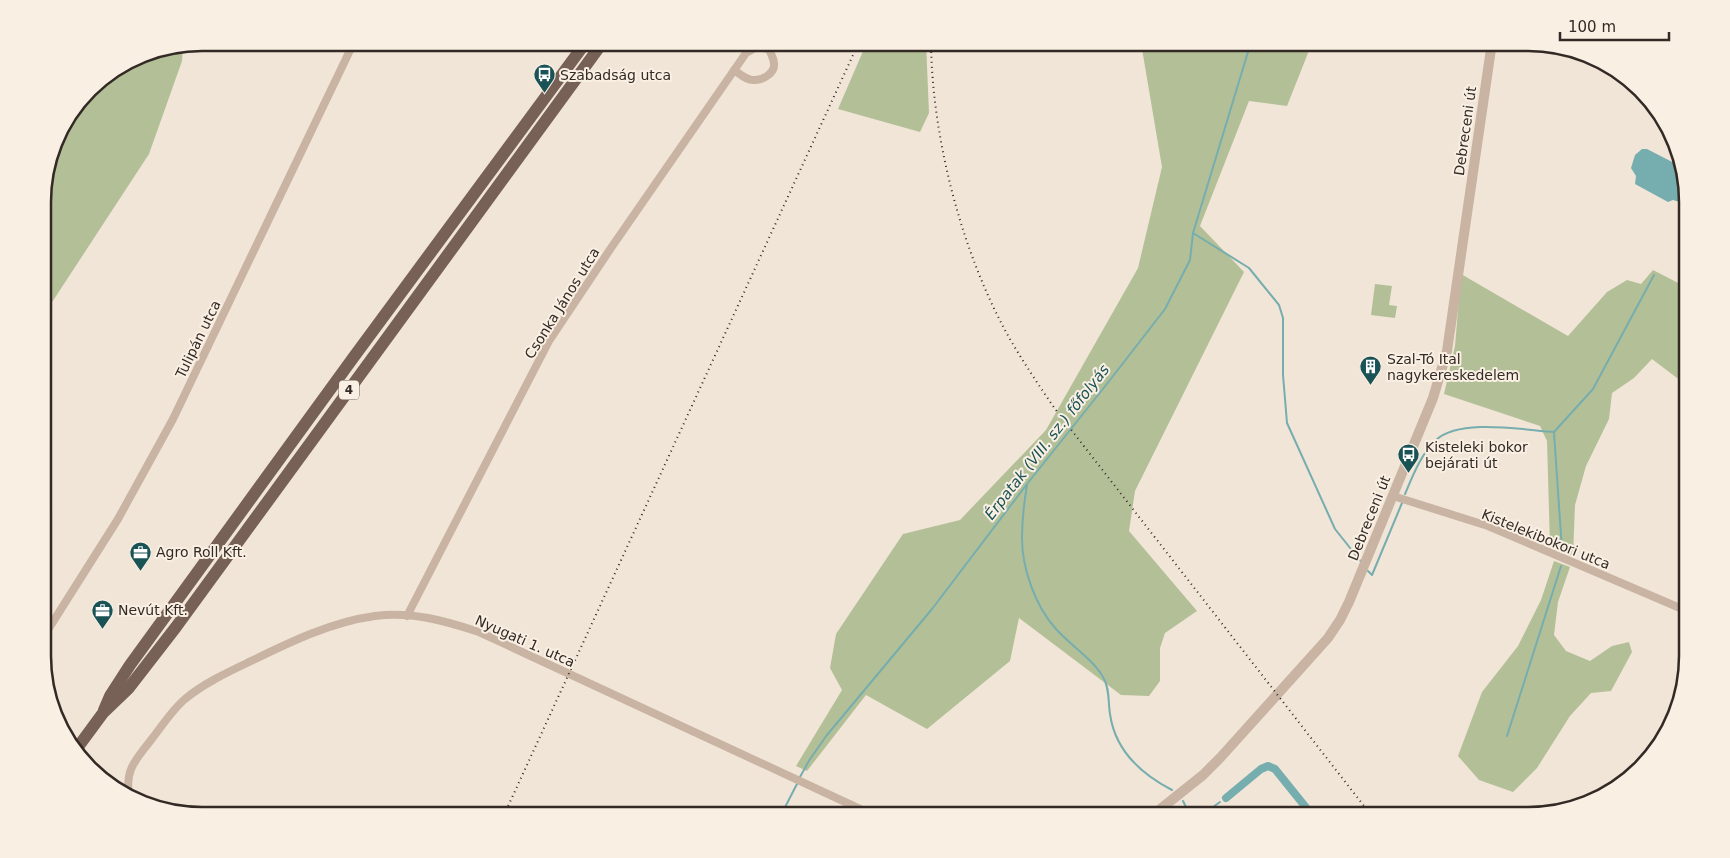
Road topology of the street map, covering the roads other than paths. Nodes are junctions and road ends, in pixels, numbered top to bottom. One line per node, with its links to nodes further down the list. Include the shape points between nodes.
1 (1491, 51): 8 (street, Debreceni út, via 1447,351)
2 (349, 52): 11 (street, Tulipán utca, via 173,419 118,520)
3 (579, 52): 12 (main road, 4, via 130,665)
4 (596, 52): 12 (main road, 4, via 176,627 128,689)
5 (748, 52): 7 (street, Csonka János utca)
6 (770, 52): 7 (street, Csonka János utca, via 775,65 765,78 746,78)
7 (734, 70): 10 (street, Csonka János utca, via 549,341)
8 (1393, 496): 9 (street, Kistelekibokori utca, via 1488,526); 15 (street, Debreceni út, via 1345,610 1332,633 1214,764)
9 (1679, 609)
10 (407, 616): 14 (street, Nyugati 1. utca, via 377,616 338,625 290,642 195,691 176,708 134,762); 16 (street, Nyugati 1. utca, via 439,620 479,632)
11 (51, 625)
12 (103, 713): 13 (main road, 4)
13 (80, 745)
14 (128, 787)
15 (1164, 806)
16 (855, 807)

